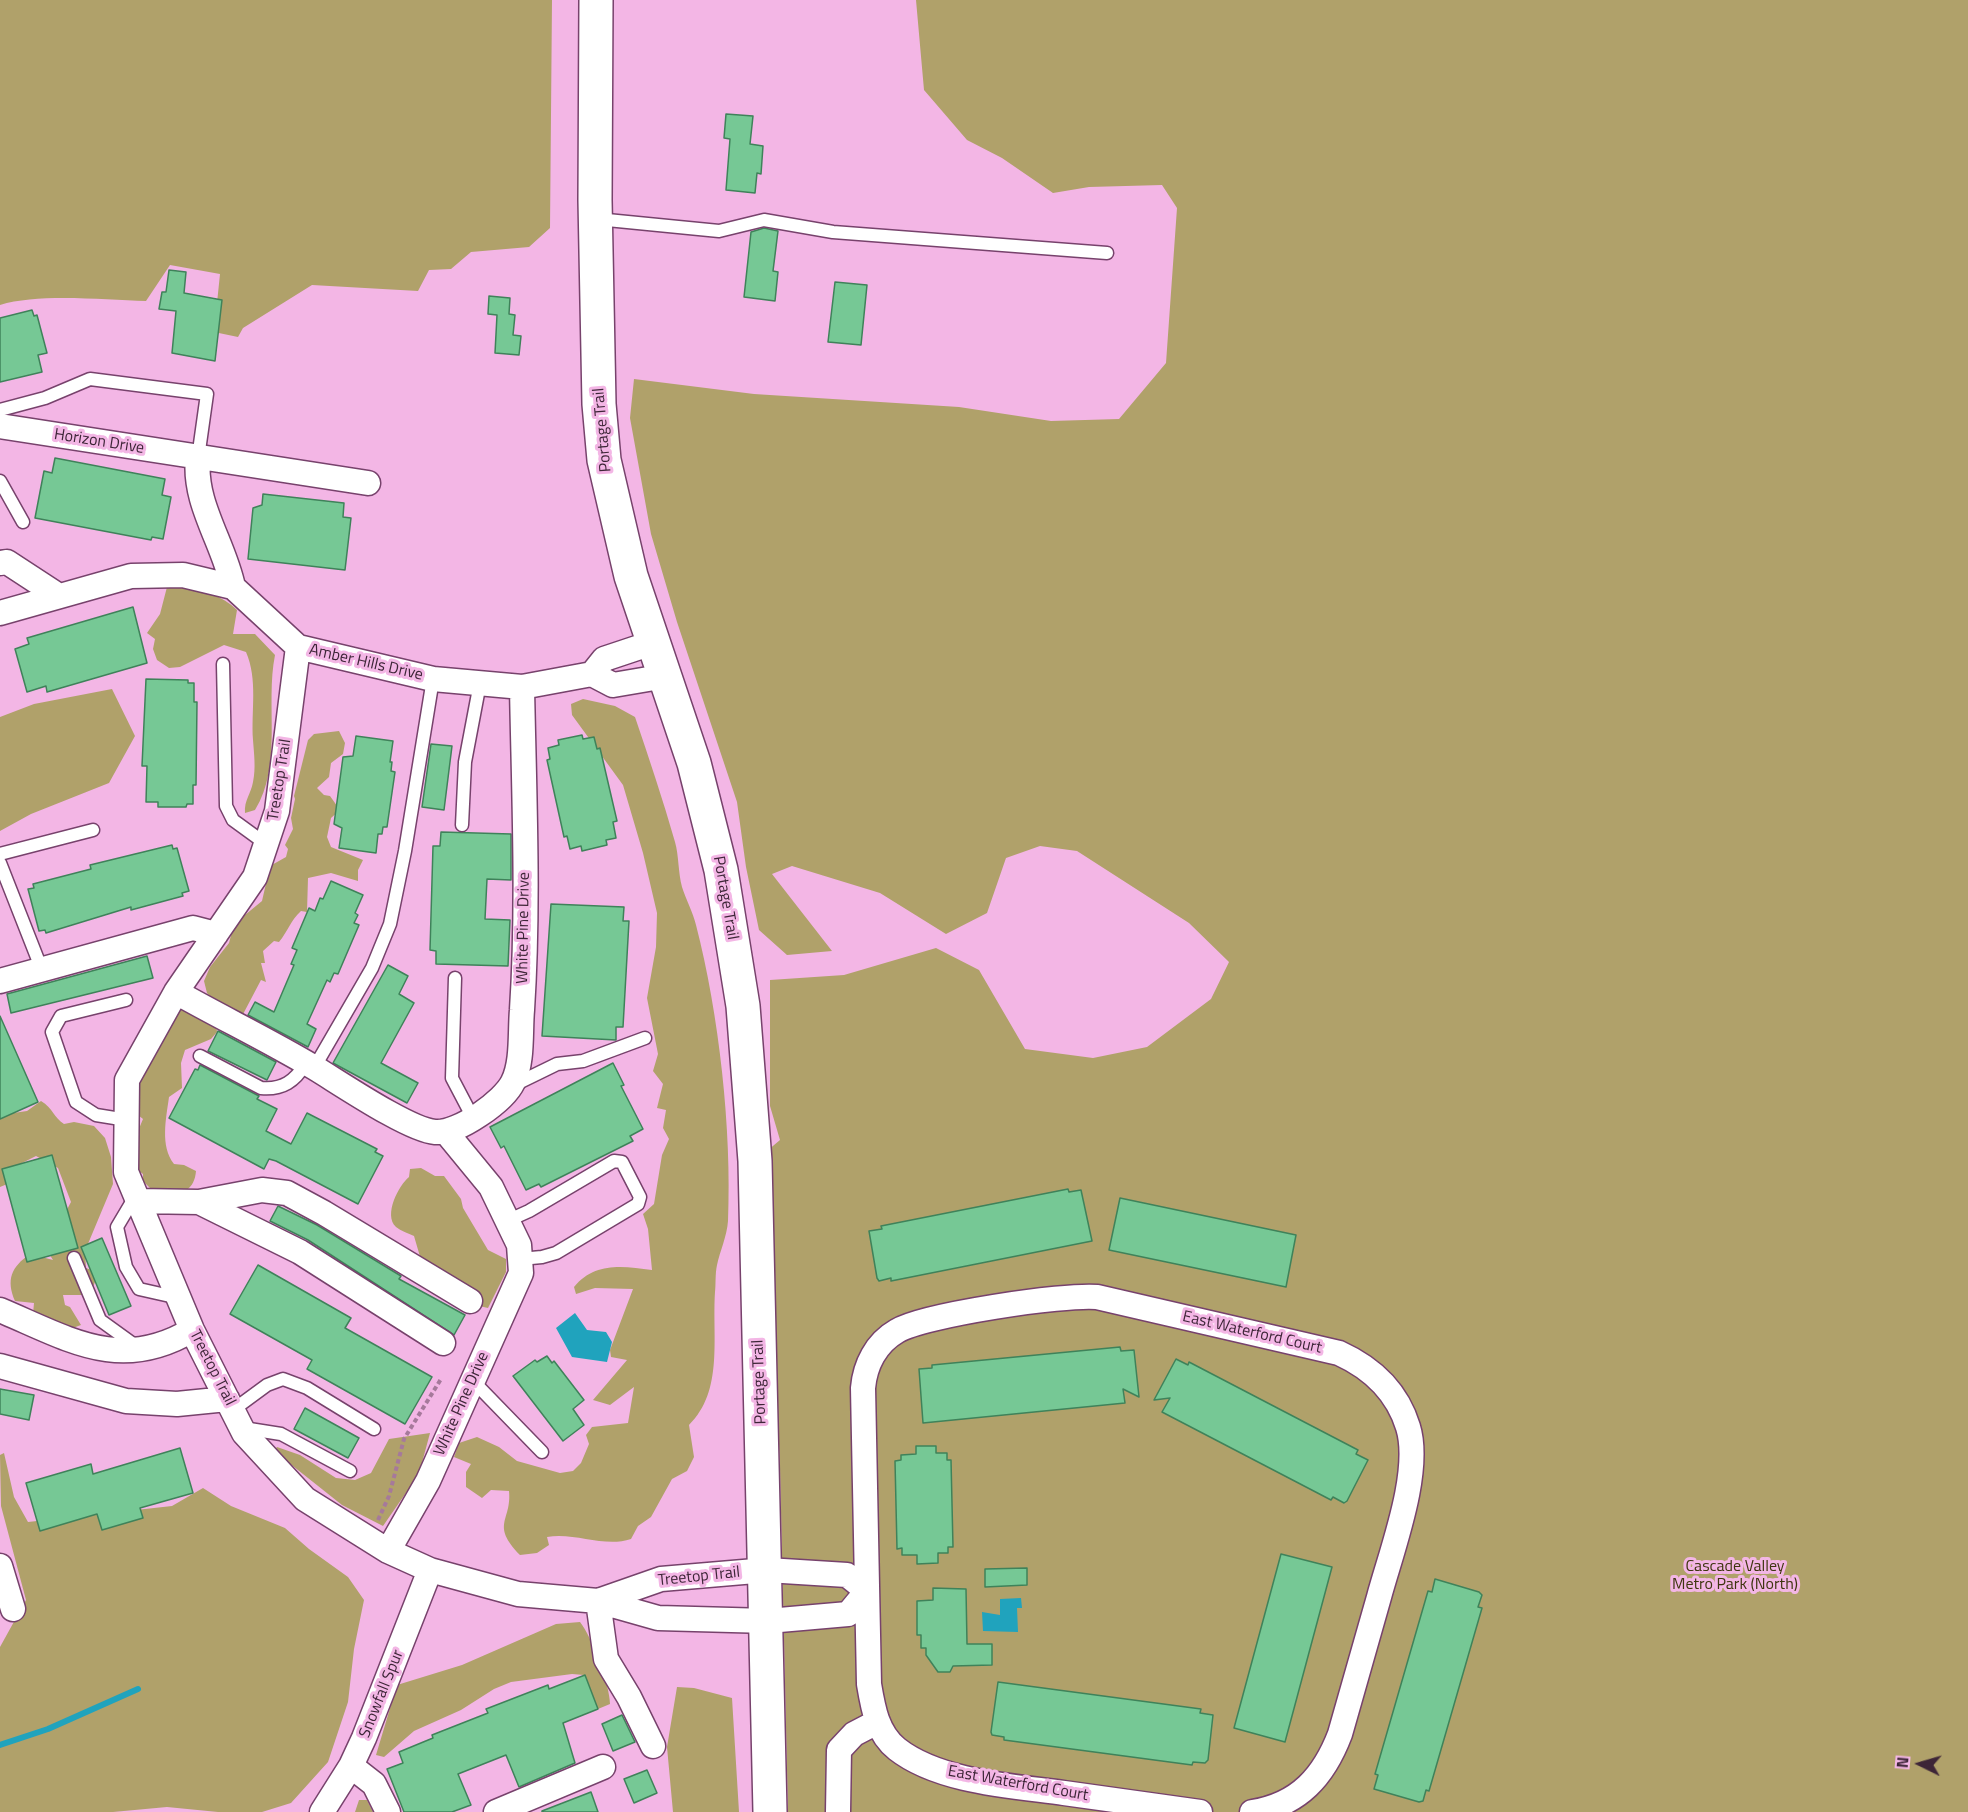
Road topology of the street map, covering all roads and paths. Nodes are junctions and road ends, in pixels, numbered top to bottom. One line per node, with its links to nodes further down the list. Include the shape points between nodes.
1 (596, 0): 2 (main road, Portage Trail)
2 (596, 219): 3 (lane, via 719,231 764,220 833,232); 14 (main road, Portage Trail, via 599,404 604,460 631,576)
3 (1107, 253)
4 (0, 410): 6 (lane, via 45,398 90,379 207,394)
5 (0, 426): 6 (street, Horizon Drive)
6 (198, 458): 8 (street, Horizon Drive); 11 (street, via 196,478 200,497 227,561)
7 (0, 481): 9 (lane)
8 (368, 483)
9 (23, 522)
10 (0, 563): 12 (street, via 7,562)
11 (232, 587): 12 (street, Amber Hills Drive, via 183,575 131,576); 15 (street, Amber Hills Drive)
12 (59, 596): 13 (street, Amber Hills Drive)
13 (0, 614)
14 (655, 642): 17 (street, Amber Hills Drive, via 604,659); 18 (main road, Portage Trail)
15 (298, 647): 19 (street, Amber Hills Drive); 24 (street, Treetop Trail, via 277,812)
16 (223, 664): 24 (lane, via 226,806 233,820)
17 (592, 674): 18 (street, via 614,685); 21 (street, Amber Hills Drive)
18 (666, 676): 61 (main road, Portage Trail, via 694,763 721,870 743,1006 755,1161)
19 (433, 678): 20 (street, Amber Hills Drive); 35 (lane, via 390,924 372,968)
20 (480, 683): 21 (street, Amber Hills Drive); 22 (lane, via 465,762)
21 (522, 687): 36 (street, White Pine Drive, via 524,975 519,1056)
22 (462, 825)
23 (93, 830): 25 (lane)
24 (266, 844): 27 (street, Treetop Trail, via 255,877)
25 (0, 854)
26 (0, 863): 28 (lane)
27 (216, 934): 28 (street, via 193,928); 31 (street, Treetop Trail)
28 (42, 970): 30 (street)
29 (455, 978): 37 (lane, via 452,1078)
30 (0, 981)
31 (176, 992): 35 (street); 38 (street, Treetop Trail, via 127,1080)
32 (126, 1000): 38 (lane, via 61,1016 52,1032 76,1102 96,1116)
33 (645, 1038): 36 (lane, via 583,1061 557,1064)
34 (200, 1056): 35 (lane, via 261,1088 272,1089 284,1086)
35 (310, 1065): 39 (street, via 407,1121 435,1132)
36 (510, 1086): 37 (street, White Pine Drive, via 501,1099)
37 (473, 1118): 39 (street, White Pine Drive)
38 (127, 1120): 40 (street, Treetop Trail, via 126,1172)
39 (445, 1131): 42 (street, White Pine Drive, via 491,1187)
40 (137, 1198): 41 (street); 45 (street, Treetop Trail); 45 (lane, via 117,1227 126,1267 138,1289)
41 (200, 1202): 46 (street, via 262,1190 287,1193); 49 (street, via 300,1252)
42 (507, 1221): 44 (street, White Pine Drive, via 519,1245); 44 (lane, via 614,1161 622,1162 640,1197 638,1204 556,1253)
43 (74, 1257): 50 (lane, via 99,1320)
44 (520, 1259): 53 (street, White Pine Drive, via 521,1273)
45 (179, 1298): 48 (street, Treetop Trail)
46 (470, 1301)
47 (0, 1310): 50 (street, via 89,1348)
48 (192, 1330): 50 (street, via 170,1343); 54 (street, Treetop Trail)
49 (443, 1343)
50 (142, 1350)
51 (0, 1365): 54 (street, via 126,1401)
52 (441, 1379): 58 (path, via 405,1439)
53 (473, 1381): 56 (lane); 58 (street, White Pine Drive, via 428,1480)
54 (234, 1412): 55 (lane, via 267,1385 283,1379 308,1388); 57 (lane); 58 (street, Treetop Trail, via 305,1499)
55 (374, 1429)
56 (542, 1452)
57 (350, 1471)
58 (380, 1546): 60 (street, Treetop Trail)
59 (0, 1566): 64 (street)
60 (430, 1570): 63 (street, Treetop Trail, via 518,1594); 68 (street, Snowfall Spur)
61 (766, 1570): 62 (street, via 847,1575); 63 (street, Treetop Trail, via 661,1579); 65 (main road, Portage Trail)
62 (867, 1591): 65 (street, via 848,1614); 66 (street, East Waterford Court, via 869,1684); 76 (street, East Waterford Court, via 864,1374 877,1348 898,1330 971,1312 1083,1296 1306,1343 1359,1362 1387,1387 1408,1428 1411,1470 1406,1496 1331,1757 1320,1775 1302,1792 1278,1806)
63 (598, 1601): 65 (street, Treetop Trail, via 658,1618); 67 (street, via 606,1659)
64 (13, 1609)
65 (768, 1621): 73 (main road, Portage Trail)
66 (877, 1722): 74 (street, via 854,1734 839,1750); 75 (street, East Waterford Court, via 897,1749 958,1776)
67 (653, 1746)
68 (351, 1766): 70 (street, Snowfall Spur); 71 (street, via 374,1784)
69 (603, 1767): 72 (street)
70 (328, 1810)
71 (388, 1812)
72 (496, 1812)
73 (770, 1812)
74 (838, 1812)
75 (1200, 1812)
76 (1252, 1812)

